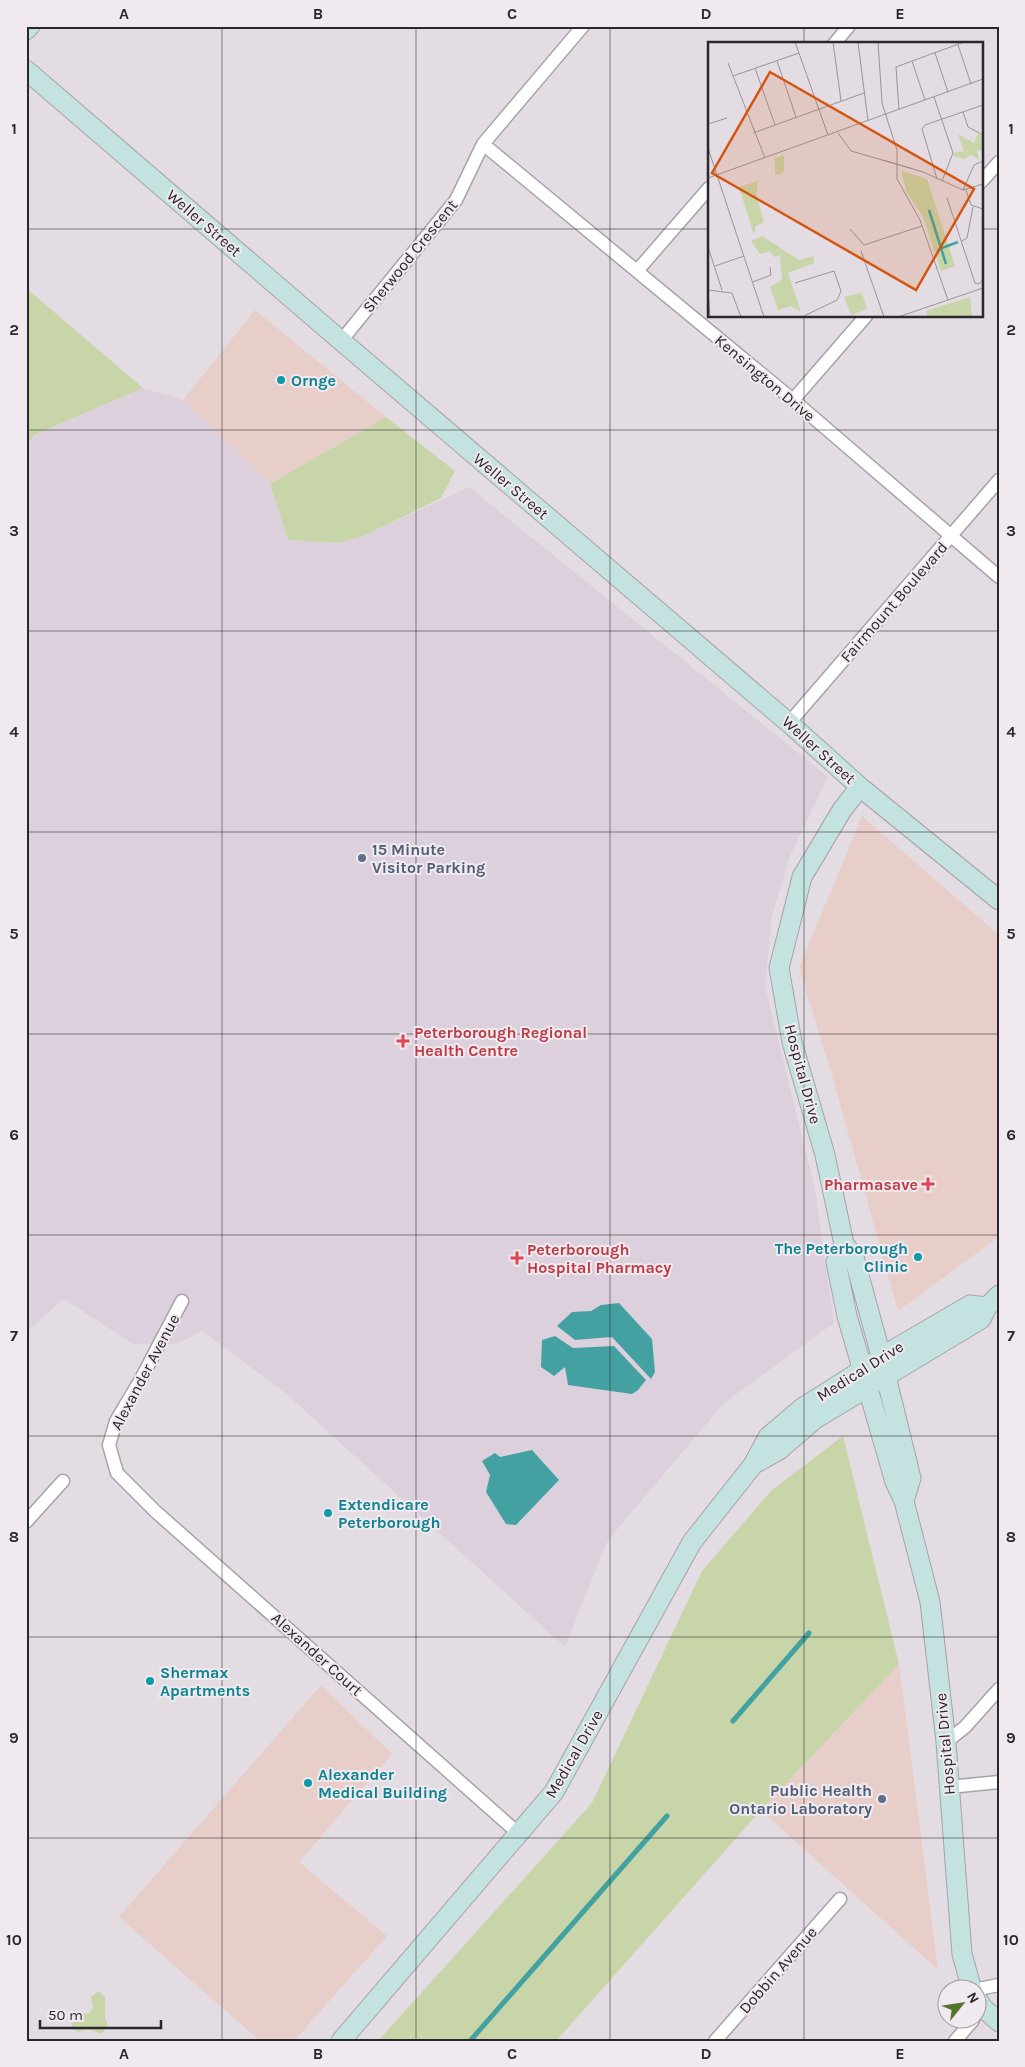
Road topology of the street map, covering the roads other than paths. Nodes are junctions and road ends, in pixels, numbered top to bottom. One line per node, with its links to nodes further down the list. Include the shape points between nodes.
1 (30, 26): 4 (street)
2 (583, 26): 7 (street, Sherwood Crescent)
3 (849, 26): 5 (street)
4 (26, 30)
5 (836, 42)
6 (26, 70): 13 (street, Weller Street)
7 (483, 144): 11 (street, Kensington Drive); 13 (street, Sherwood Crescent, via 456,200)
8 (999, 162): 9 (street)
9 (982, 181)
10 (708, 189): 11 (street)
11 (637, 271): 14 (street, Kensington Drive)
12 (864, 318): 14 (street)
13 (341, 341): 18 (street, Weller Street)
14 (793, 400): 16 (street, Kensington Drive)
15 (999, 480): 16 (street, Fairmount Boulevard)
16 (950, 536): 17 (street, Kensington Drive); 18 (street, Fairmount Boulevard)
17 (999, 577)
18 (789, 723): 19 (street, Weller Street)
19 (860, 787): 20 (street, Weller Street); 21 (street, Hospital Drive, via 842,810 802,877 779,968 792,1042 825,1155)
20 (999, 900)
21 (844, 1244): 24 (street, Hospital Drive, via 854,1257); 25 (street, Hospital Drive, via 836,1262 847,1316)
22 (182, 1301): 29 (street, Alexander Avenue, via 142,1379 116,1421 109,1445)
23 (993, 1301): 24 (street, Medical Drive, via 970,1305); 26 (street, Medical Drive, via 982,1319)
24 (881, 1356): 25 (street, Medical Drive); 26 (street, Hospital Drive)
25 (863, 1368): 27 (street, Hospital Drive); 28 (street, Medical Drive, via 802,1408 768,1438)
26 (886, 1377): 27 (street, Medical Drive); 31 (street, Hospital Drive, via 911,1478)
27 (867, 1388): 28 (street, Medical Drive, via 815,1419 779,1450); 31 (street, Hospital Drive, via 895,1482)
28 (752, 1465): 37 (street, Medical Drive, via 692,1542 554,1792)
29 (117, 1472): 37 (street, Alexander Court, via 156,1511)
30 (63, 1481): 32 (street)
31 (904, 1501): 34 (street, Hospital Drive, via 930,1602)
32 (26, 1522)
33 (999, 1688): 34 (street, via 965,1727)
34 (946, 1742): 36 (street, Hospital Drive)
35 (999, 1782): 36 (street)
36 (949, 1787): 39 (street, Hospital Drive, via 962,1954)
37 (519, 1834): 43 (street, Medical Drive)
38 (840, 1899): 44 (street, Dobbin Avenue)
39 (969, 1980)
40 (988, 2016): 41 (street)
41 (999, 2022)
42 (963, 2030): 45 (street)
43 (341, 2041)
44 (715, 2041)
45 (955, 2041)

